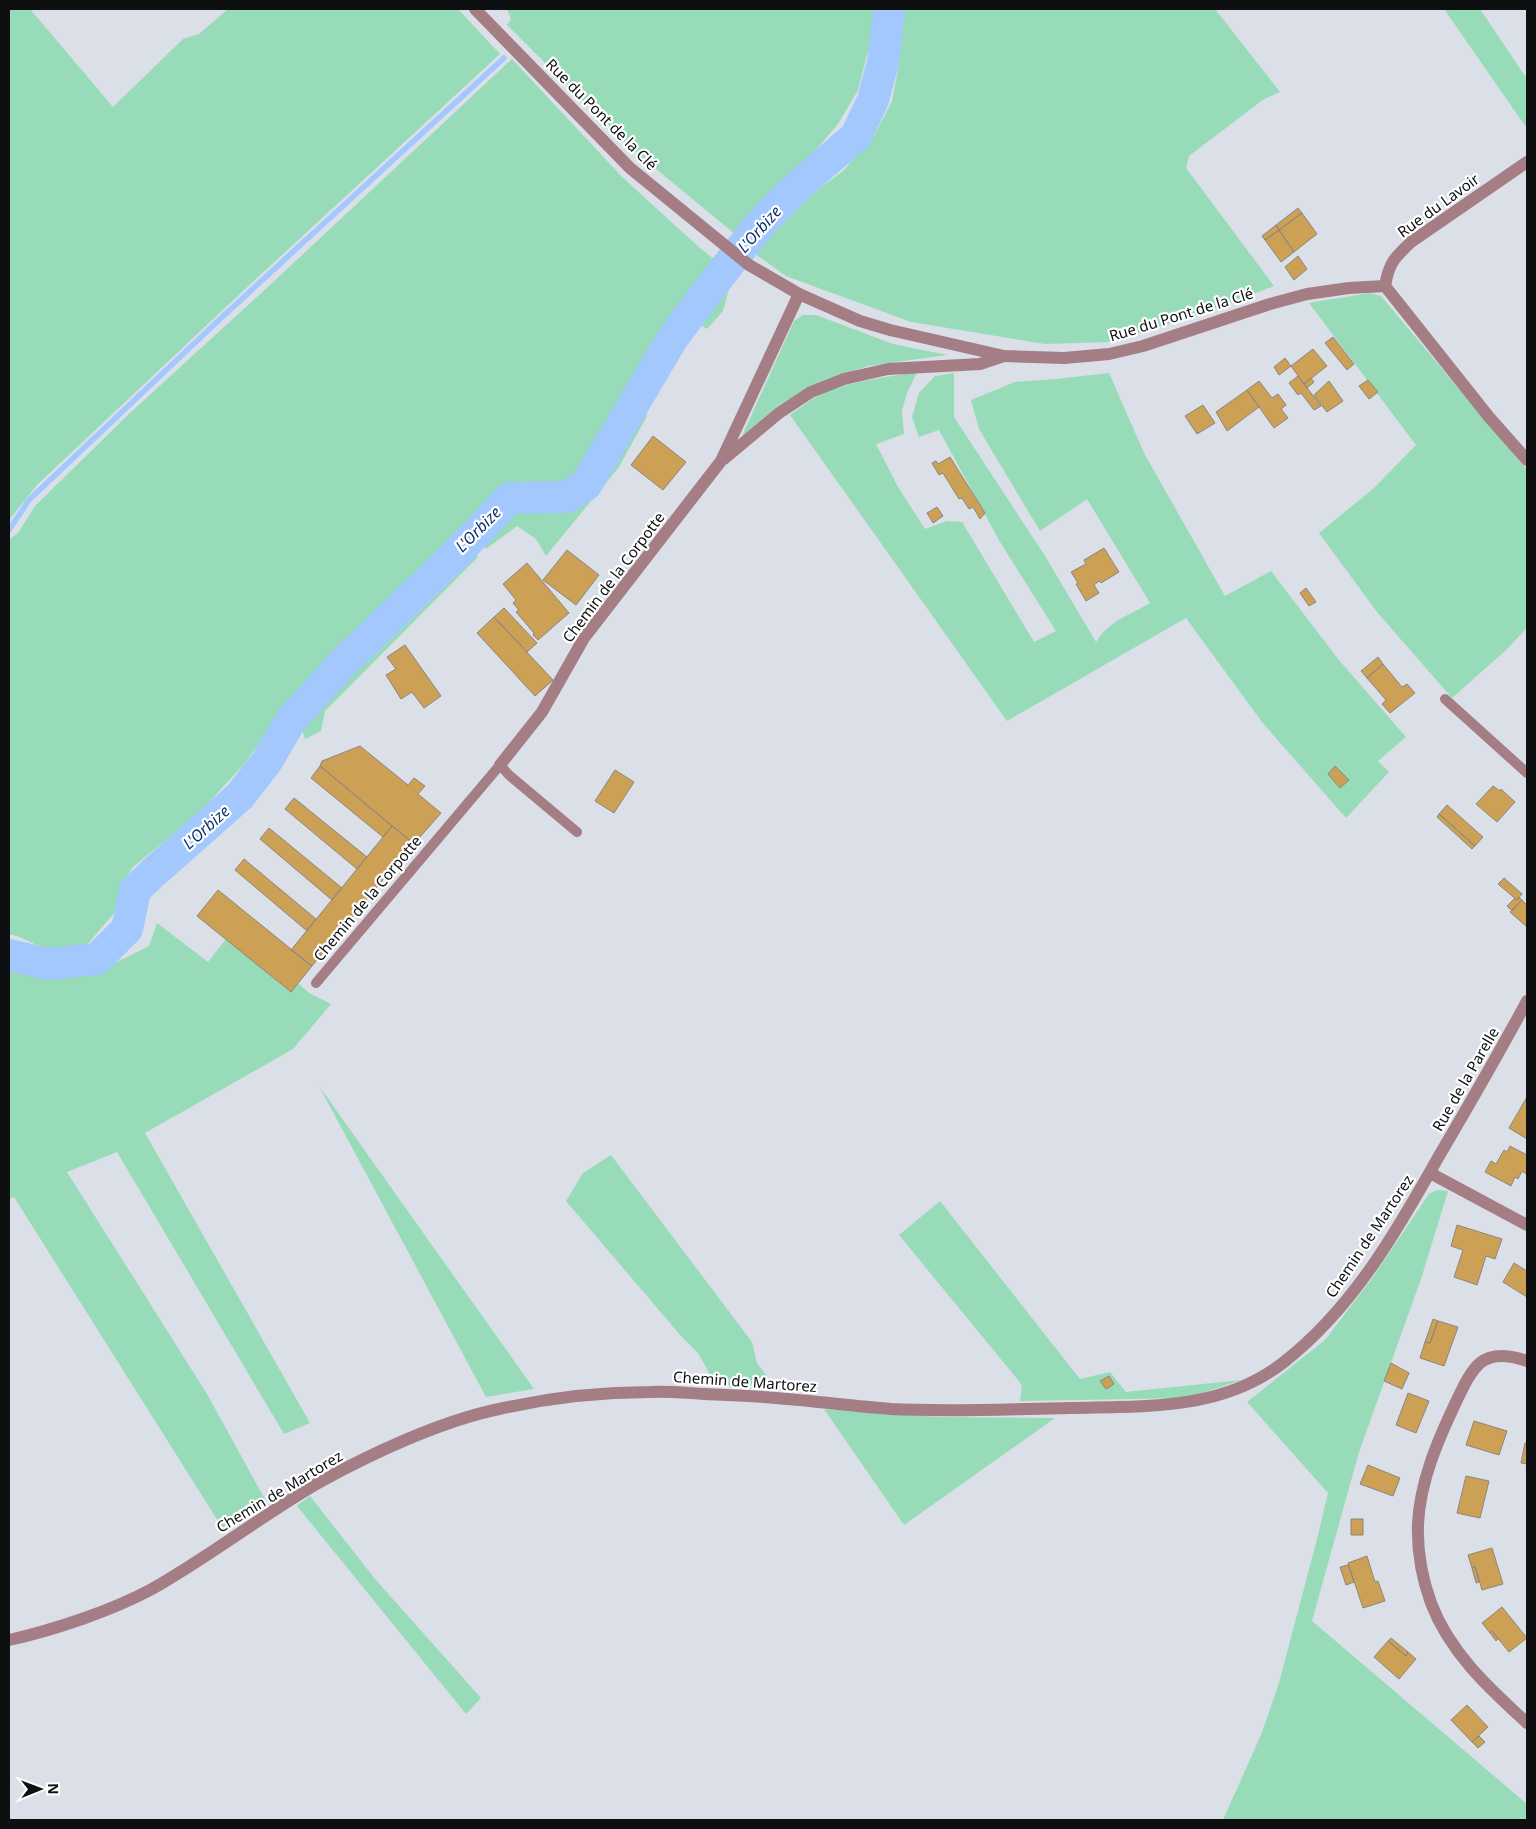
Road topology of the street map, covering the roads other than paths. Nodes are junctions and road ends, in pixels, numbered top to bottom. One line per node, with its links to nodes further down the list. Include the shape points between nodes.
1 (475, 9): 4 (street, Rue du Pont de la Clé, via 630,168 749,264)
2 (1527, 162): 3 (street, Rue du Lavoir, via 1411,242 1395,257 1387,271)
3 (1385, 286): 5 (street, Rue du Pont de la Clé, via 1307,294 1109,354 1064,358); 6 (street)
4 (799, 294): 5 (street, Rue du Pont de la Clé, via 860,321); 7 (street, Chemin de la Corpotte)
5 (1004, 356): 7 (street, Chemin de la Corpotte, via 980,364 888,369 819,388 779,413)
6 (1527, 460)
7 (722, 461): 9 (street, Chemin de la Corpotte, via 584,638 542,712)
8 (1445, 699): 10 (lane)
9 (500, 765): 11 (lane); 12 (lane, Chemin de la Corpotte)
10 (1527, 773)
11 (577, 832)
12 (316, 983)
13 (1527, 1000): 14 (street, Rue de la Parelle)
14 (1430, 1173): 15 (street); 17 (street, Chemin de Martorez, via 1397,1228 1341,1309 1283,1364 1254,1383 1218,1397 1137,1406 947,1410 652,1392 544,1400 495,1409 446,1424 383,1450 317,1484 150,1590 74,1621)
15 (1527, 1225)
16 (1527, 1361): 18 (street, via 1497,1356 1481,1362 1468,1378 1441,1433 1422,1496 1418,1525 1421,1568 1431,1604 1450,1640 1481,1681)
17 (9, 1640)
18 (1527, 1723)

